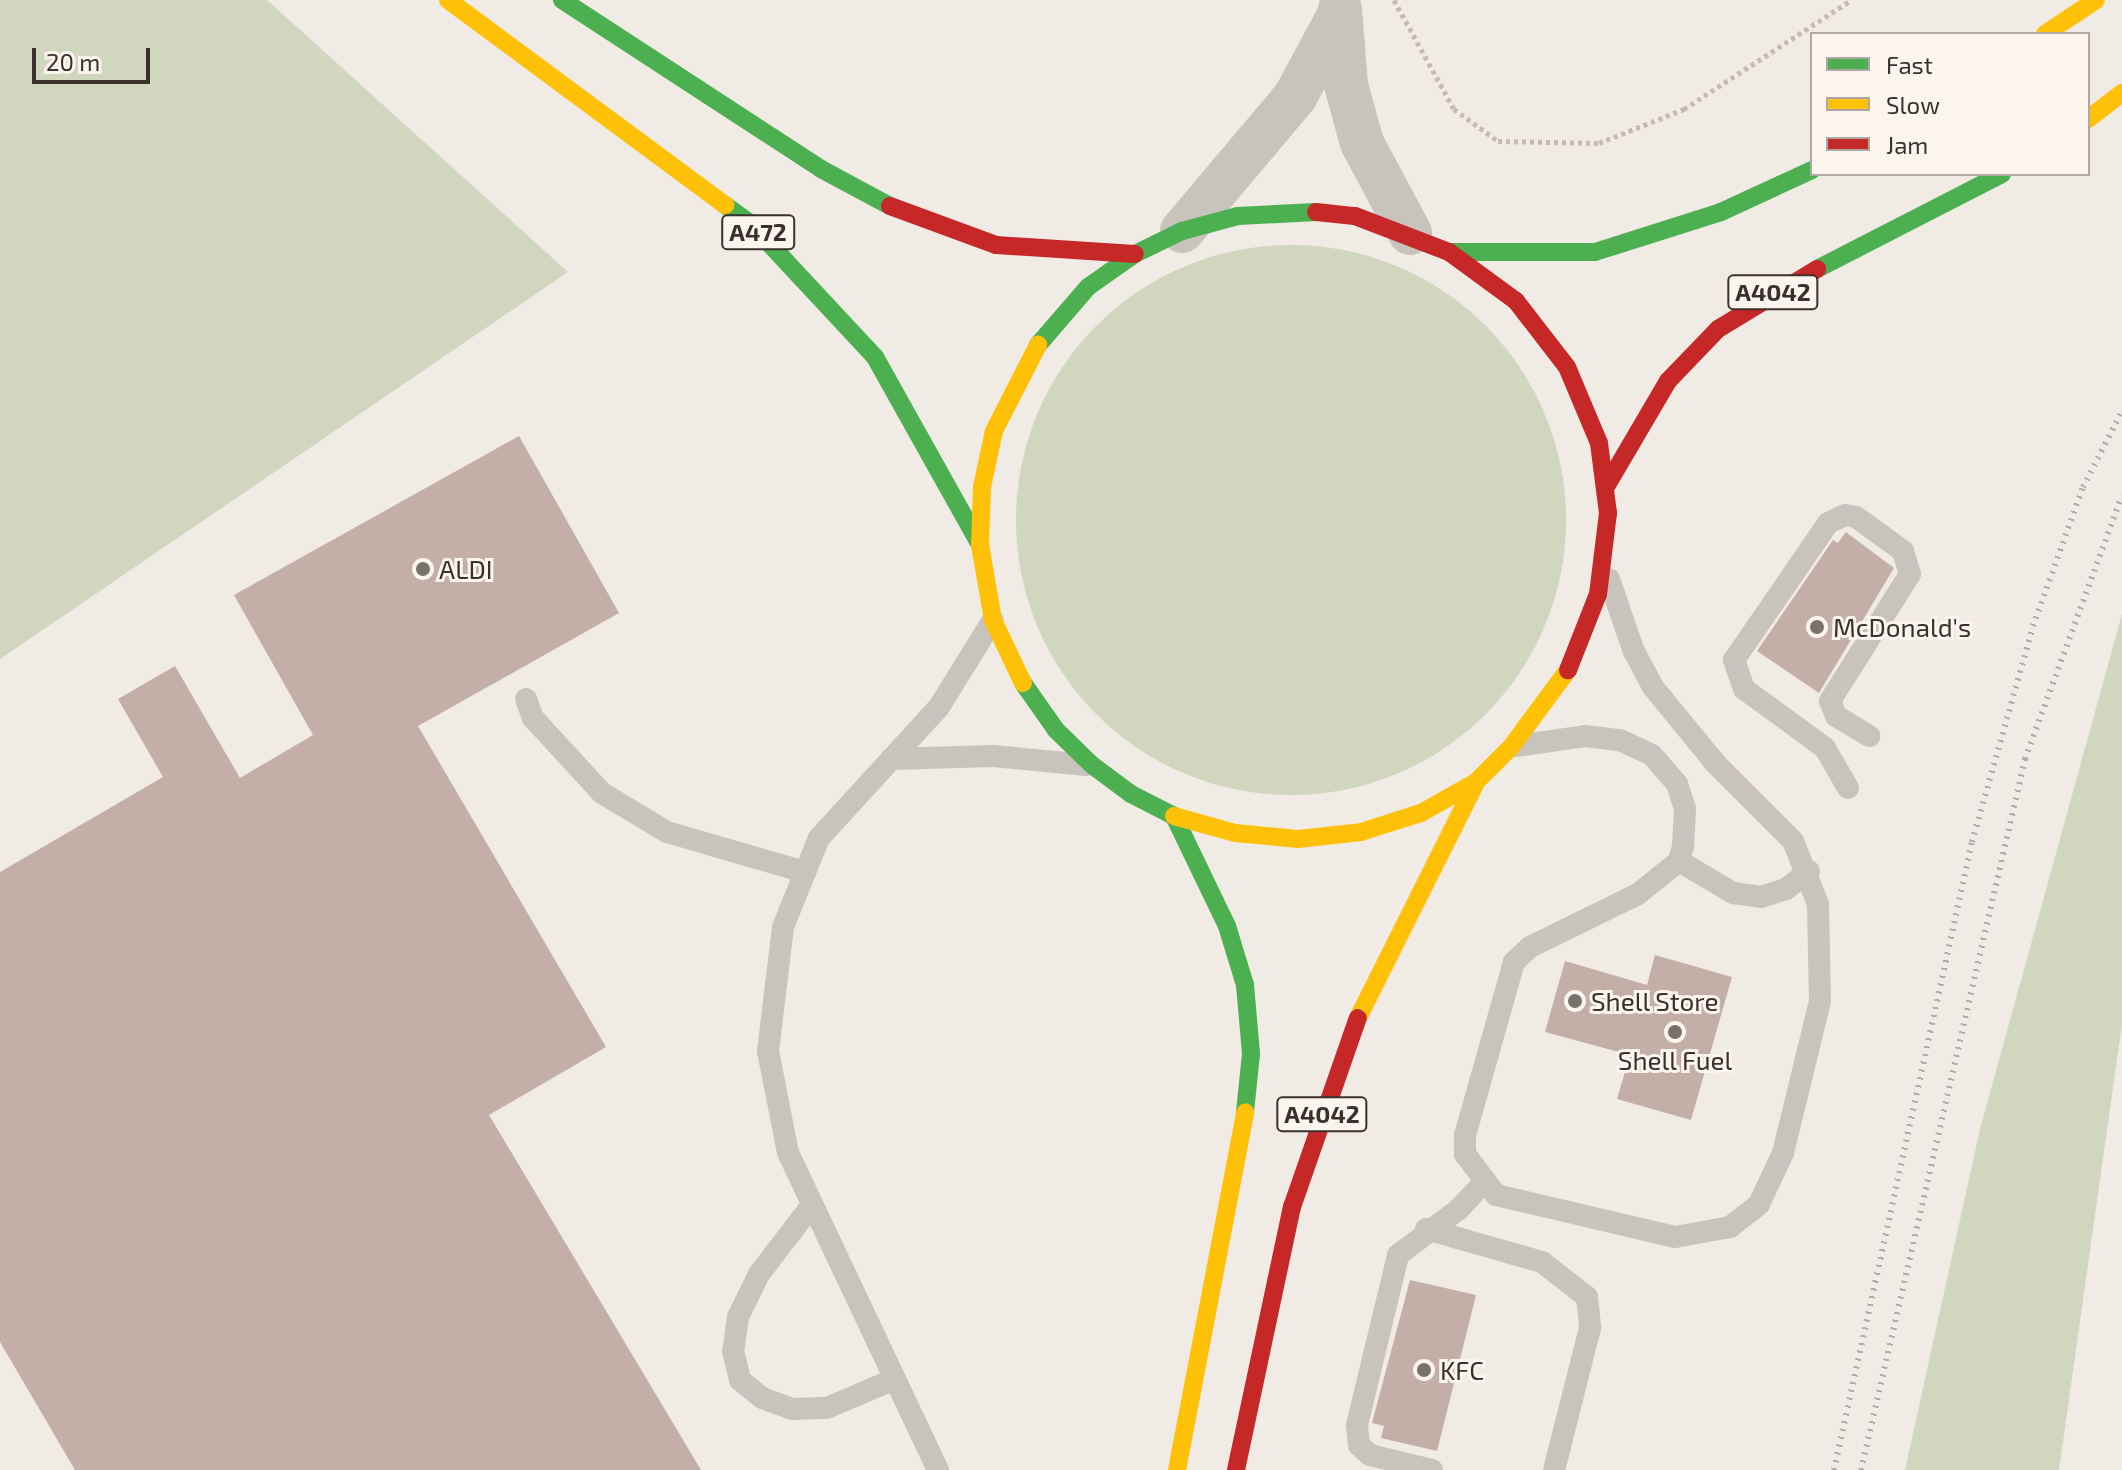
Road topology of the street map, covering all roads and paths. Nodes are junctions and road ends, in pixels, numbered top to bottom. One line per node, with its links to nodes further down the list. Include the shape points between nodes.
1 (448, 0): 17 (main road, A472, via 751,224 875,357)
2 (562, 0): 15 (main road, via 821,169 908,216 996,245)
3 (1394, 0): 4 (path, via 1454,109 1498,141 1599,143 1684,109)
4 (1851, 0)
5 (2096, 0): 7 (main road)
6 (1339, 7): 12 (street, via 1295,97); 13 (street, via 1346,85 1362,143)
7 (2048, 32)
8 (2122, 93): 9 (main road)
9 (2090, 117)
10 (1810, 171): 14 (main road, via 1721,212 1595,252)
11 (1998, 176): 16 (main road, A4042, via 1778,289 1718,329 1668,381)
12 (1182, 231): 13 (main road, via 1238,216 1296,210 1355,216); 15 (main road)
13 (1410, 233): 14 (main road)
14 (1449, 252): 16 (main road, via 1516,301 1567,367 1599,443)
15 (1135, 254): 17 (main road, via 1088,287 1048,329 1017,378 994,431 982,487)
16 (1607, 485): 18 (main road)
17 (980, 545): 19 (main road)
18 (1604, 563): 22 (main road, via 1572,662); 29 (lane, via 1622,623 1653,687 1716,764 1781,827)
19 (993, 620): 23 (lane, via 939,707); 24 (main road, via 1026,689 1056,730)
20 (526, 699): 30 (lane, via 533,718 602,793 667,832)
21 (1869, 736): 26 (lane, via 1836,716 1830,701 1910,574 1903,551 1856,517 1845,515 1828,523 1734,660 1744,689 1825,748)
22 (1511, 747): 25 (main road); 28 (lane, via 1585,736 1620,740 1652,755 1677,784 1685,809)
23 (891, 759): 24 (lane, via 993,756); 30 (lane, via 819,838)
24 (1092, 765): 27 (main road, via 1131,794)
25 (1476, 782): 27 (main road, via 1421,813 1361,832 1298,839 1235,833); 37 (main road, A4042, via 1372,990 1326,1101 1292,1207)
26 (1848, 788)
27 (1174, 816): 36 (main road, A4042, via 1227,926 1245,985 1251,1054 1243,1137)
28 (1679, 861): 29 (lane, via 1733,893 1761,897 1786,889); 31 (lane, via 1638,894 1530,947 1514,962 1465,1135 1465,1154)
29 (1809, 871): 31 (lane, via 1821,925 1820,1001 1778,1170 1759,1204 1730,1227 1675,1237 1496,1195)
30 (805, 872): 32 (lane, via 783,927 768,1051 788,1153)
31 (1483, 1183): 33 (lane, via 1459,1209)
32 (812, 1205): 34 (lane); 34 (lane, via 759,1274 738,1317 733,1351 740,1380 762,1398 792,1409 827,1408)
33 (1426, 1229): 38 (lane, via 1398,1255 1357,1425 1359,1445 1370,1455); 39 (lane, via 1542,1262 1587,1297 1590,1328)
34 (895, 1379): 35 (lane)
35 (938, 1470)
36 (1177, 1470)
37 (1236, 1470)
38 (1432, 1470)
39 (1554, 1470)

